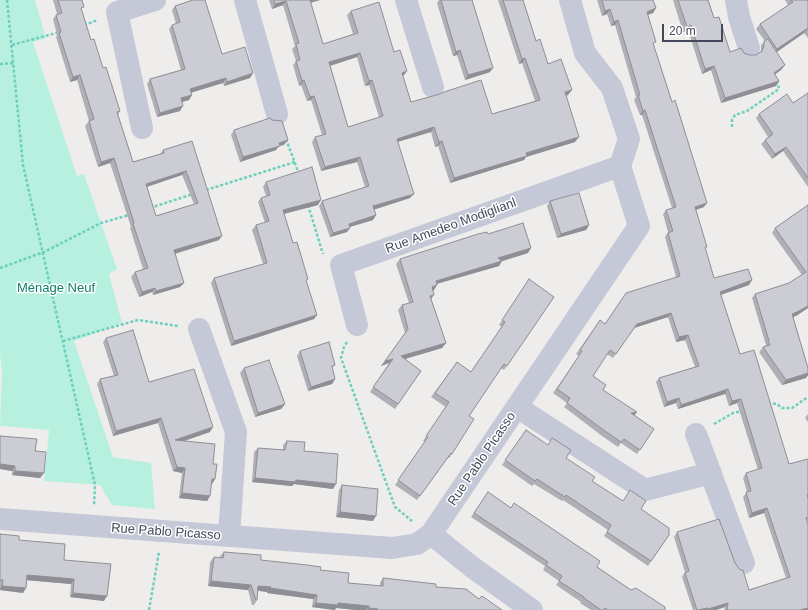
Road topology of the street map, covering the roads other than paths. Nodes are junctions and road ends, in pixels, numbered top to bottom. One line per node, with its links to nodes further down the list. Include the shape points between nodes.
1 (156, 0): 9 (street, via 117,12)
2 (245, 0): 8 (street)
3 (406, 0): 7 (street)
4 (570, 0): 10 (street, via 585,53 612,88 629,139)
5 (736, 0): 6 (street)
6 (749, 48)
7 (432, 87)
8 (277, 114)
9 (142, 128)
10 (620, 166): 11 (street, Rue Amedeo Modiglianl, via 341,265); 13 (street, Rue Pablo Picasso, via 639,226)
11 (357, 325)
12 (199, 329): 18 (street, via 236,432)
13 (517, 407): 15 (street, via 645,490); 17 (street, Rue Pablo Picasso)
14 (696, 434): 15 (street)
15 (711, 473): 19 (street)
16 (0, 519): 18 (street, Rue Pablo Picasso)
17 (431, 534): 18 (street, Rue Pablo Picasso, via 417,544 392,548); 20 (street)
18 (229, 536)
19 (744, 563)
20 (532, 610)

